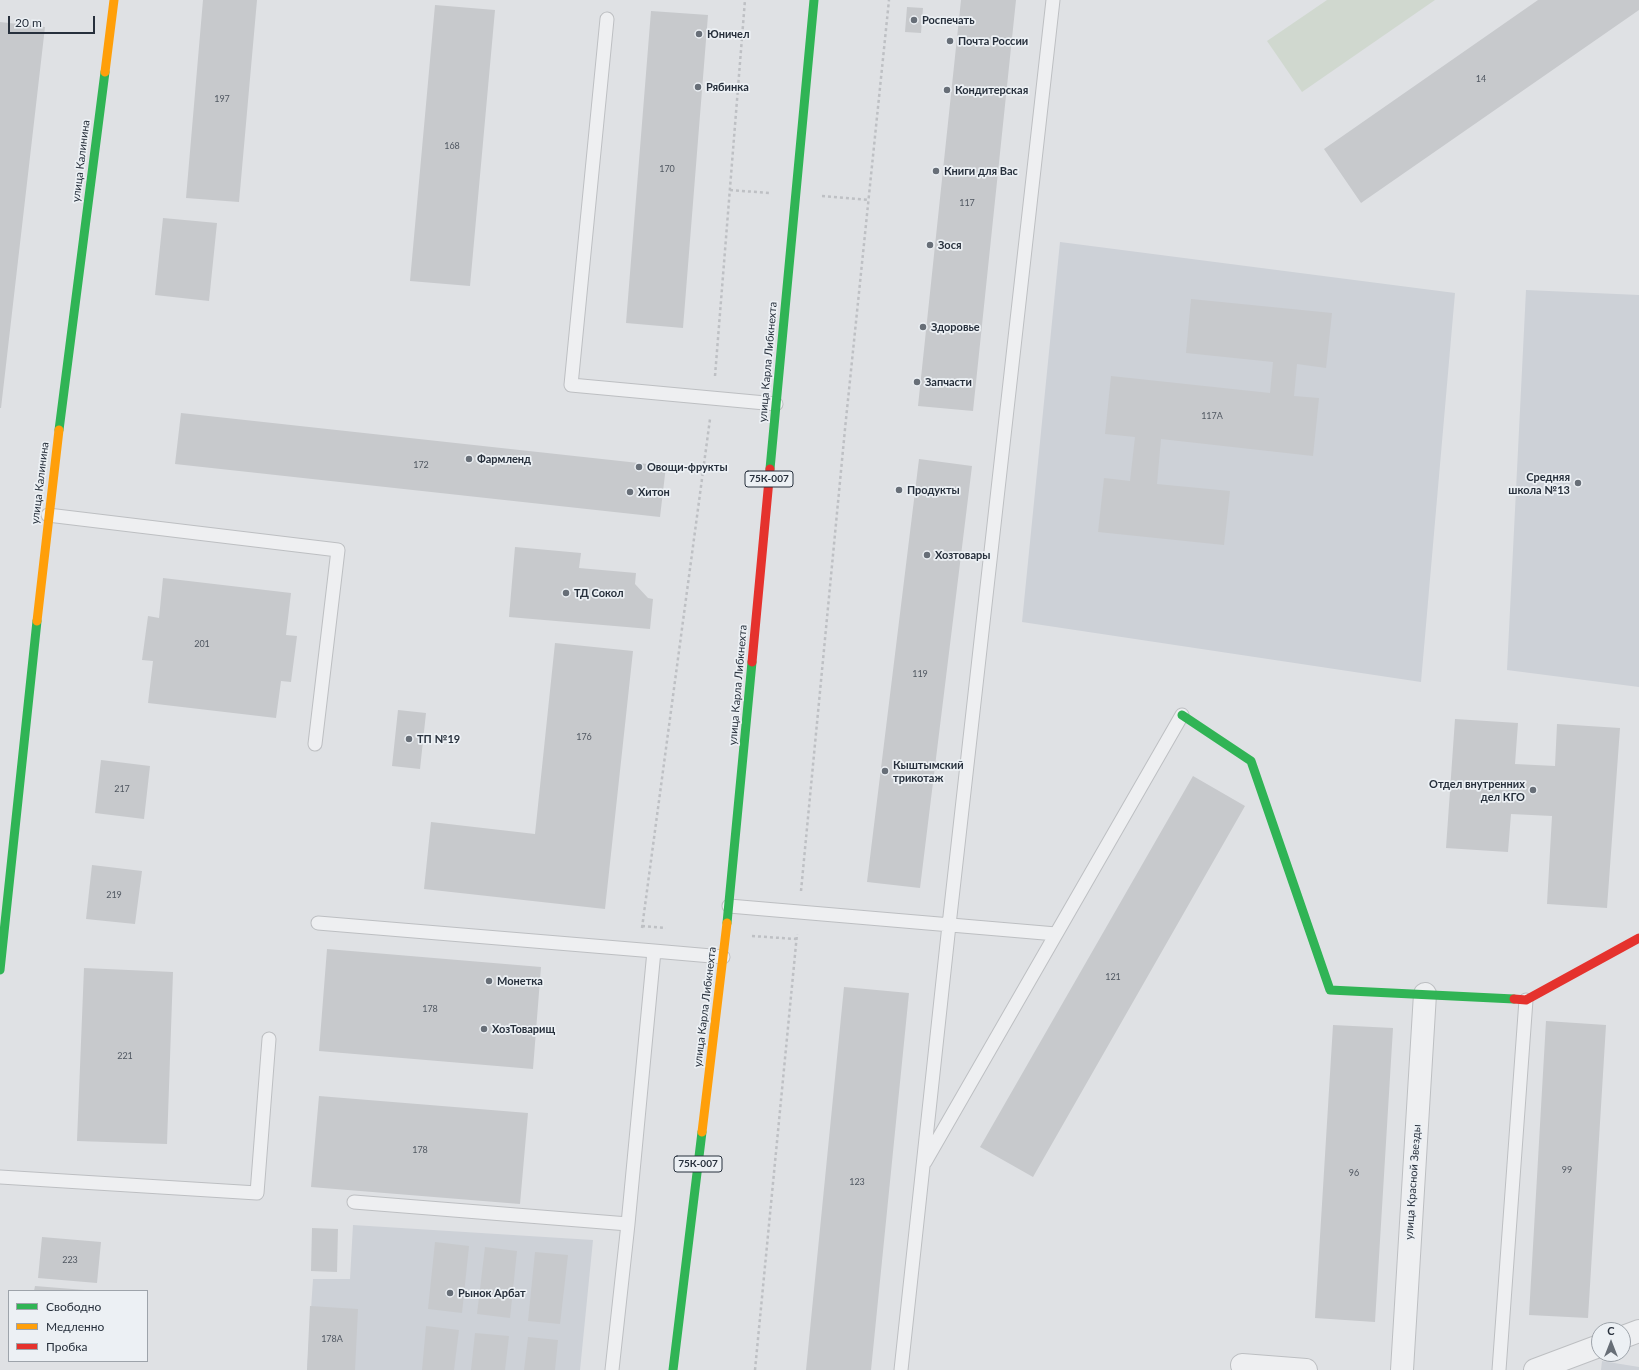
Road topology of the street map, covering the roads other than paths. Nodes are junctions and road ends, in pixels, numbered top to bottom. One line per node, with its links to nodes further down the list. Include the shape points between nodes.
1 (114, 0): 6 (street, улица Калинина)
2 (814, 0): 5 (street, улица Карла Либкнехта / 75К-007)
3 (1053, 0): 11 (lane)
4 (606, 19): 5 (lane, via 571,385)
5 (776, 404): 9 (street, улица Карла Либкнехта / 75К-007)
6 (48, 515): 8 (lane, via 338,550); 16 (street, улица Калинина)
7 (1182, 715): 12 (lane); 17 (street, via 1251,761 1330,990)
8 (315, 744)
9 (729, 906): 11 (lane); 15 (street, улица Карла Либкнехта / 75К-007)
10 (318, 923): 14 (lane)
11 (949, 925): 12 (lane); 20 (lane)
12 (1056, 934): 20 (lane)
13 (1639, 938): 18 (street)
14 (654, 951): 15 (lane); 23 (lane)
15 (723, 957): 27 (street, улица Карла Либкнехта / 75К-007)
16 (0, 970)
17 (1425, 994): 18 (street); 30 (street, улица Красной Звезды)
18 (1526, 1000): 31 (lane)
19 (269, 1039): 21 (lane, via 257,1193)
20 (922, 1168): 28 (lane)
21 (0, 1177)
22 (354, 1202): 23 (lane)
23 (628, 1224): 26 (lane)
24 (1591, 1349): 32 (street)
25 (1242, 1365): 29 (street)
26 (612, 1370)
27 (673, 1370)
28 (901, 1370)
29 (1306, 1370)
30 (1402, 1370)
31 (1499, 1370)
32 (1536, 1370)

